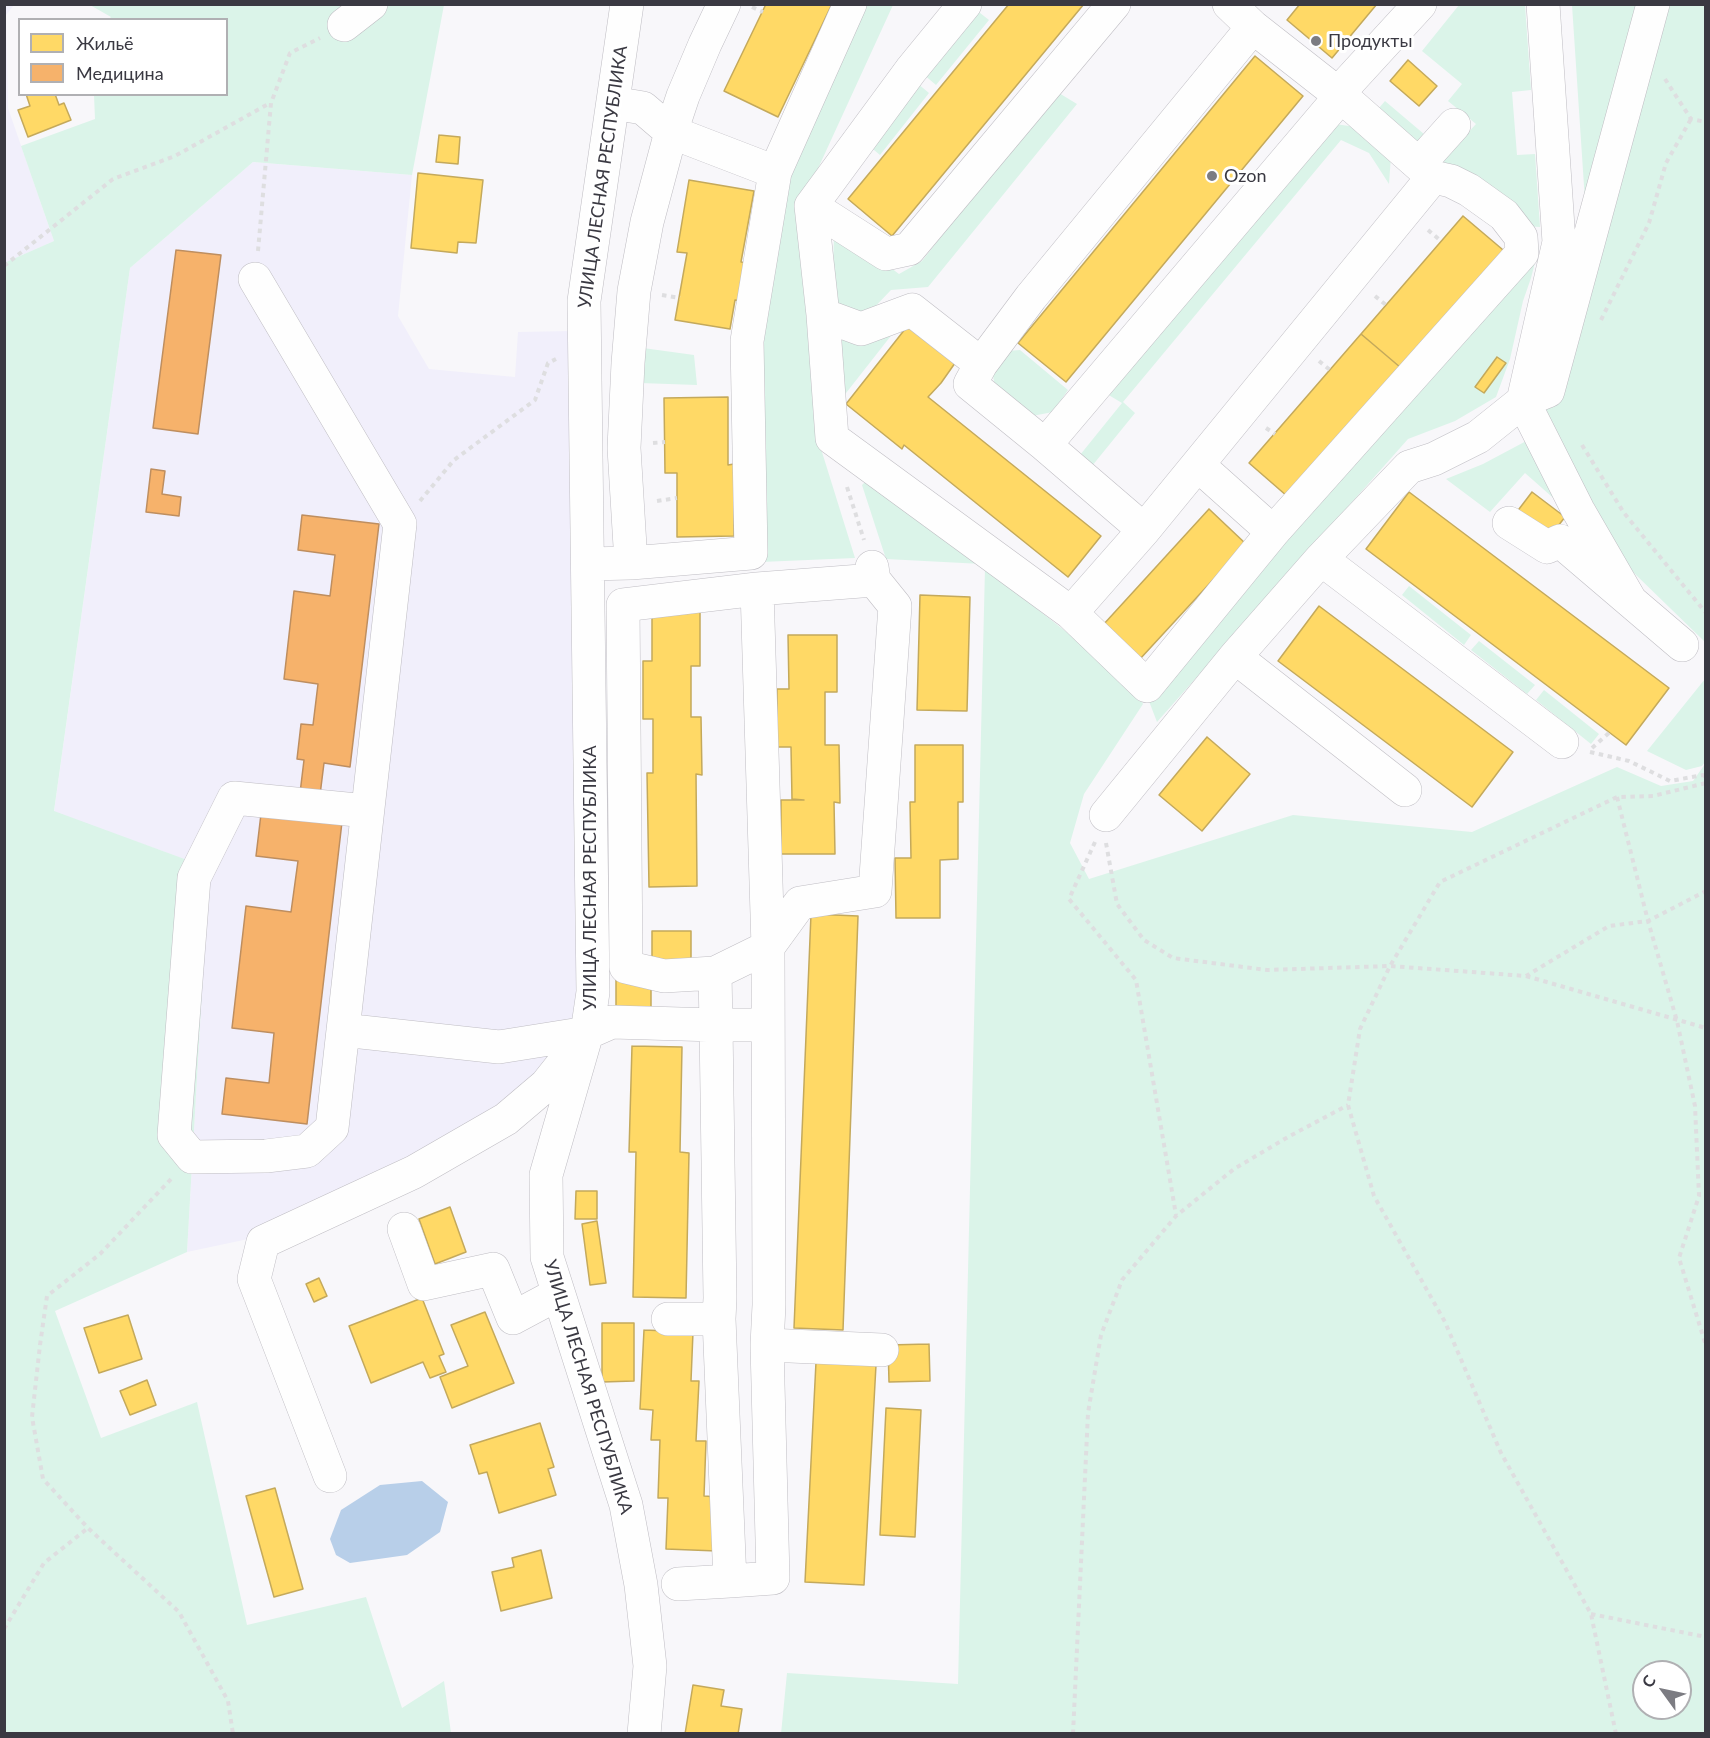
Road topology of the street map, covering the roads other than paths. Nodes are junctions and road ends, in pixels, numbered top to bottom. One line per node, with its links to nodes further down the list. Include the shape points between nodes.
1 (371, 4): 11 (street)
2 (627, 4): 13 (street, УЛИЦА ЛЕСНАЯ РЕСПУБЛИКА)
3 (724, 4): 15 (street, via 687,85)
4 (850, 4): 17 (street)
5 (965, 4): 18 (street, via 911,70)
6 (1114, 4): 18 (street, via 909,249 886,254)
7 (1420, 4): 12 (street, via 1343,88)
8 (1544, 4): 24 (street, via 1558,242)
9 (1653, 4): 24 (street, via 1548,391)
10 (1244, 13): 12 (street); 23 (street)
11 (344, 25)
12 (1341, 96): 16 (street); 25 (street)
13 (613, 103): 15 (street, via 643,108); 21 (street, УЛИЦА ЛЕСНАЯ РЕСПУБЛИКА, via 584,301)
14 (1454, 124): 16 (street)
15 (671, 132): 17 (street); 22 (street, via 634,291)
16 (1426, 171): 26 (street); 29 (street, via 1469,190 1504,215 1521,237 1522,253)
17 (775, 172): 31 (street, via 747,341 751,553)
18 (812, 206): 20 (street)
19 (255, 279): 40 (street, via 400,524)
20 (823, 315): 23 (street, via 861,329 912,310); 35 (street, via 832,438)
21 (584, 363): 22 (street); 32 (street, УЛИЦА ЛЕСНАЯ РЕСПУБЛИКА)
22 (628, 363): 31 (street, via 624,448)
23 (981, 364): 25 (street, via 970,384)
24 (1523, 401): 30 (street, via 1478,437 1409,467); 34 (street, via 1578,510)
25 (1045, 445): 28 (street)
26 (1198, 465): 28 (street); 29 (street)
27 (1509, 523): 34 (street, via 1547,547 1560,541)
28 (1144, 530): 35 (street)
29 (1273, 532): 35 (street, via 1147,686)
30 (1321, 559): 37 (street); 38 (street)
31 (631, 563): 32 (street)
32 (588, 564): 47 (street, УЛИЦА ЛЕСНАЯ РЕСПУБЛИКА, via 593,992)
33 (757, 589): 42 (street); 42 (street, via 873,573 896,606 876,891 800,903); 43 (street, via 623,605 626,967 664,976)
34 (1630, 600): 36 (street)
35 (1071, 613)
36 (1682, 645)
37 (1235, 657): 39 (street); 41 (street)
38 (1562, 742)
39 (1405, 790)
40 (367, 811): 46 (street); 46 (street, via 234,798 194,878 174,1135 192,1157 307,1151 332,1128)
41 (1106, 815)
42 (768, 947): 43 (street); 45 (street)
43 (715, 973): 44 (street)
44 (716, 1025): 45 (street); 47 (street, via 612,1022); 51 (street)
45 (768, 1025): 50 (street)
46 (343, 1030): 47 (street, via 499,1047)
47 (588, 1033): 49 (street, УЛИЦА ЛЕСНАЯ РЕСПУБЛИКА, via 546,1175 547,1257); 55 (street, via 546,1085 506,1119 414,1172 263,1242 254,1280)
48 (404, 1229): 49 (street, via 424,1284 493,1269 513,1318)
49 (558, 1294): 58 (street, УЛИЦА ЛЕСНАЯ РЕСПУБЛИКА, via 626,1505 641,1585 650,1666)
50 (769, 1305): 51 (street); 53 (street)
51 (720, 1308): 52 (street); 56 (street)
52 (668, 1319)
53 (767, 1345): 54 (street); 56 (street, via 773,1578)
54 (882, 1350)
55 (330, 1476)
56 (730, 1581): 57 (street)
57 (678, 1584)
58 (644, 1734)

